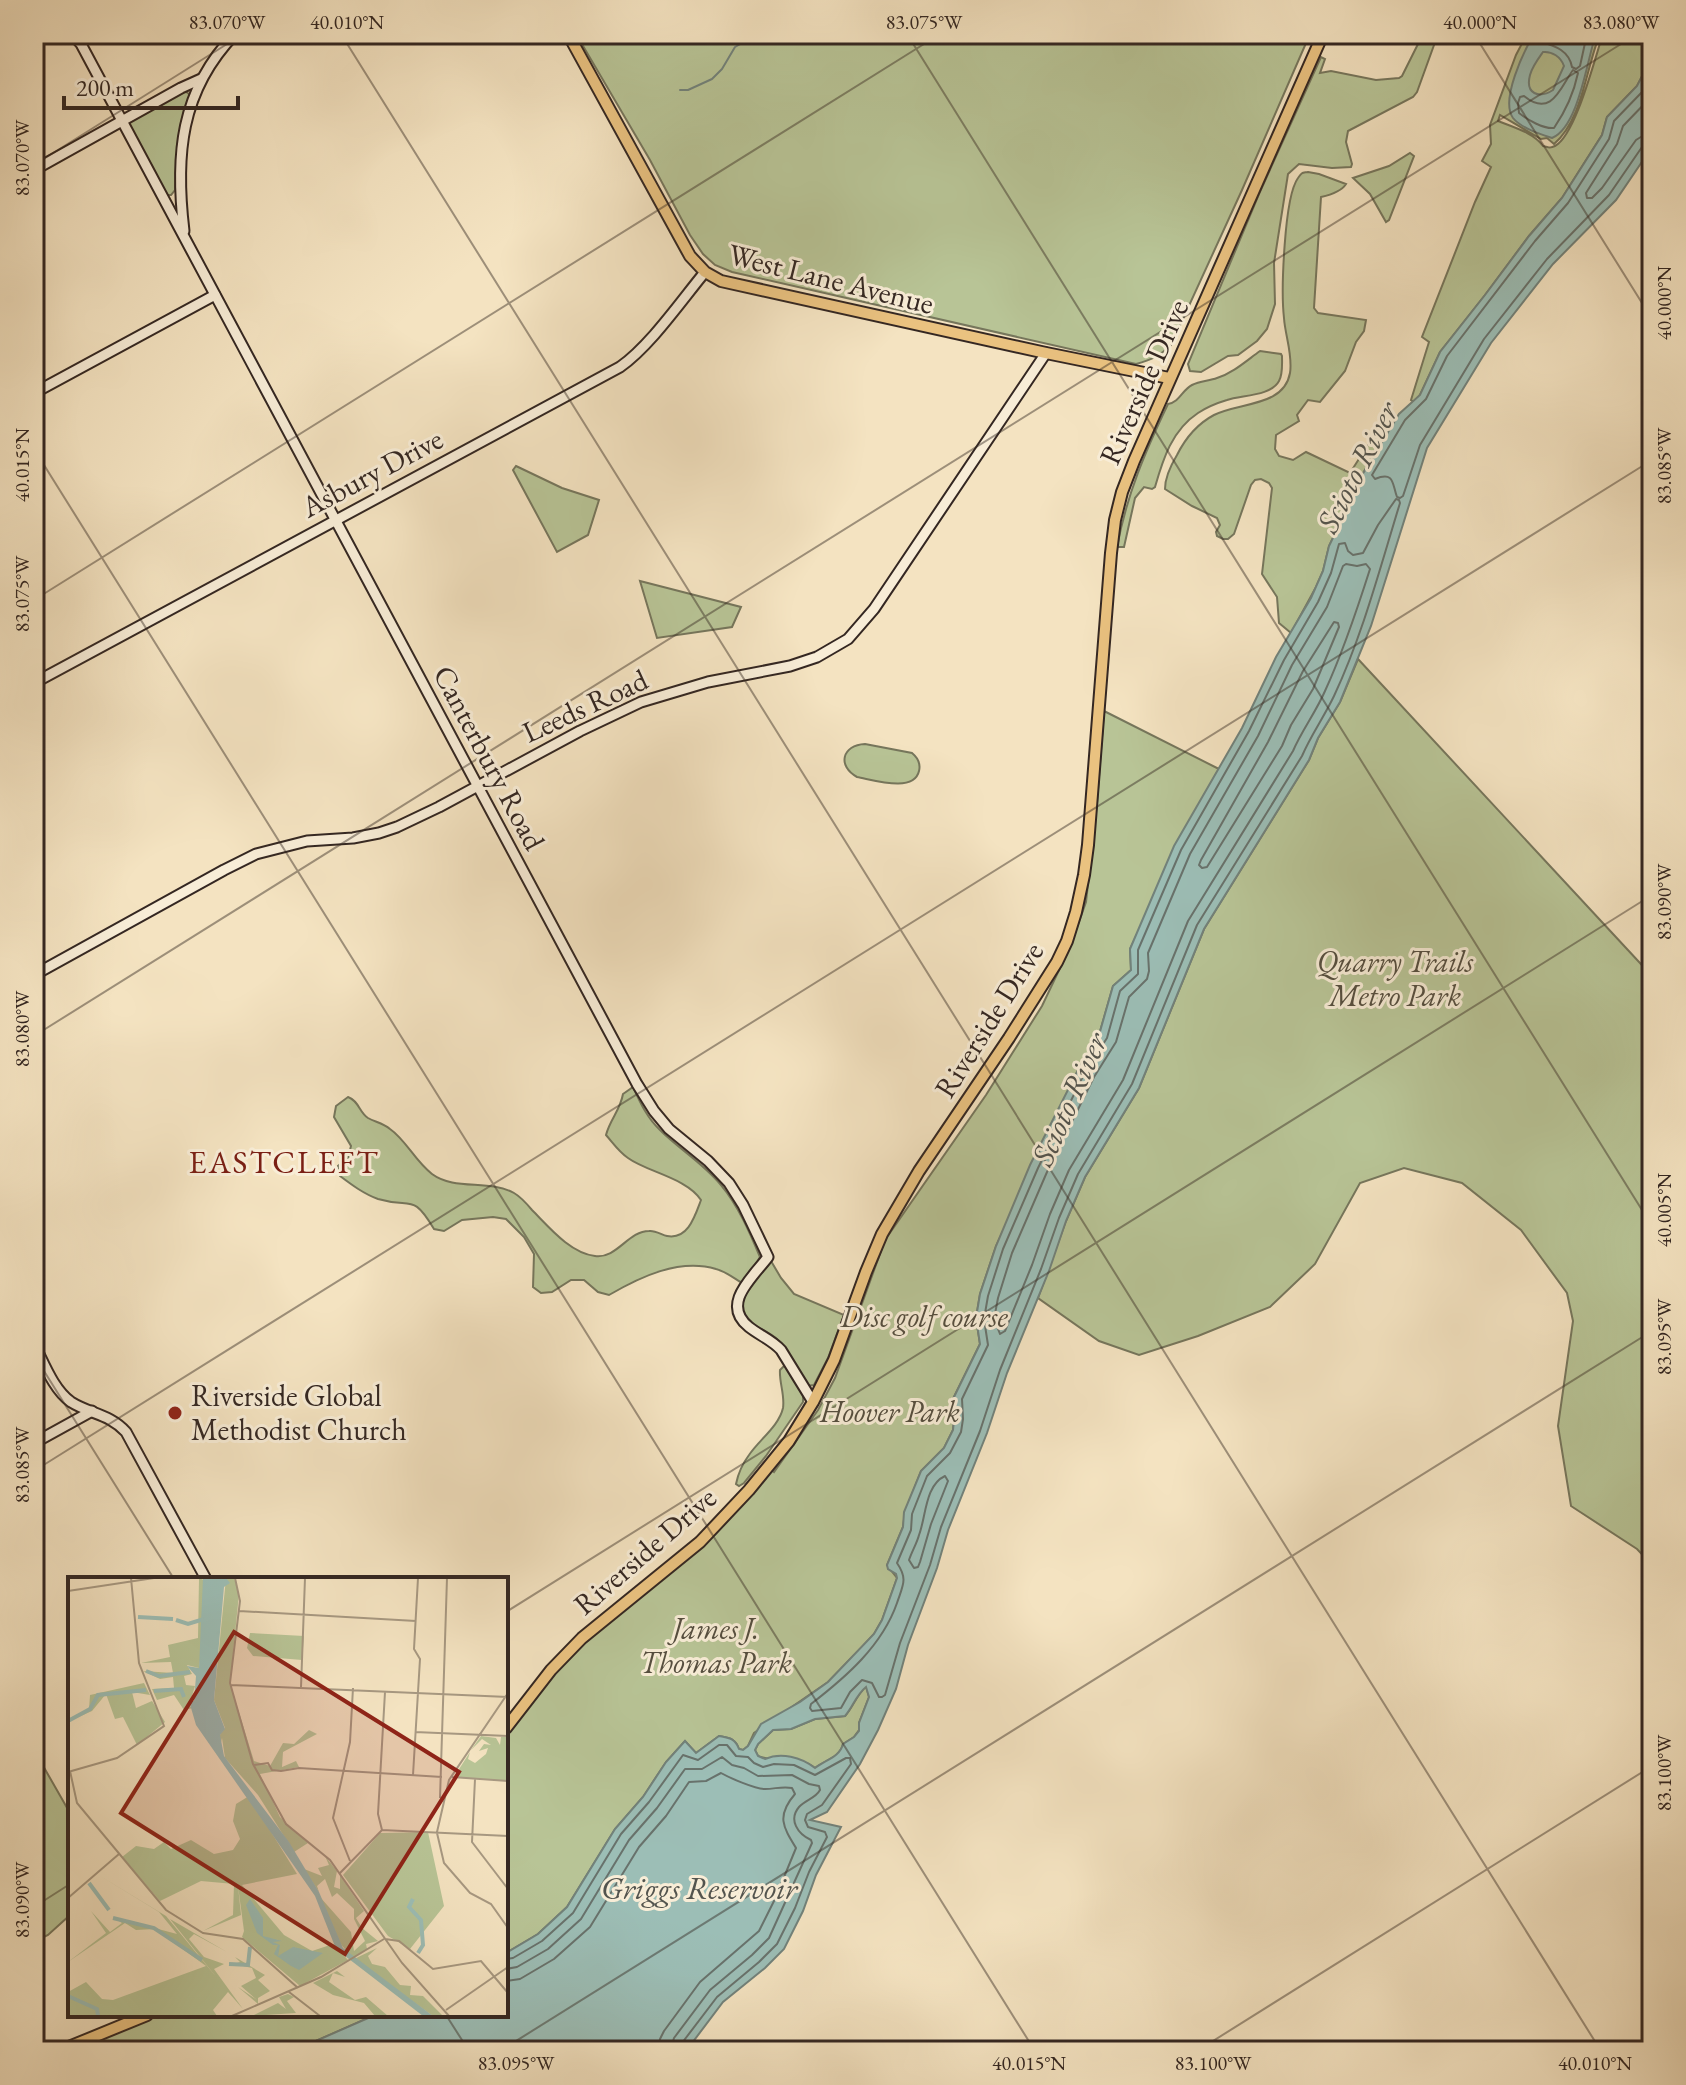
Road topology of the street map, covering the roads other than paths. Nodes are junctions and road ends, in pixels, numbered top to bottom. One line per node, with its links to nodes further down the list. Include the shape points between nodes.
1 (72, 34): 6 (street)
2 (235, 34): 5 (street)
3 (568, 34): 9 (main road, West Lane Avenue, via 679,238)
4 (1323, 34): 12 (main road, Riverside Drive)
5 (201, 79): 6 (street); 8 (street, Canterbury Road, via 180,155)
6 (121, 121): 7 (street); 8 (street)
7 (34, 170)
8 (184, 239): 10 (street, Canterbury Road)
9 (705, 272): 11 (main road, West Lane Avenue, via 742,287); 14 (street, Asbury Drive, via 630,361)
10 (215, 295): 13 (street); 14 (street, Canterbury Road)
11 (1046, 353): 12 (main road, West Lane Avenue); 16 (street, Leeds Road, via 879,602 848,639 806,661 641,702)
12 (1169, 378): 19 (main road, Riverside Drive, via 1115,520 1088,845 1067,941 1043,987 882,1234)
13 (34, 393)
14 (335, 520): 15 (street, Asbury Drive); 16 (street, Canterbury Road)
15 (34, 683)
16 (477, 786): 17 (street, Leeds Road, via 379,833 307,841 256,854); 19 (street, Canterbury Road, via 648,1102 736,1192 768,1257 741,1293 737,1312 744,1323 776,1344)
17 (34, 975)
18 (34, 1344): 20 (street, via 62,1393)
19 (813, 1402): 23 (main road, Riverside Drive, via 789,1441 720,1521 588,1632)
20 (92, 1411): 21 (street); 22 (street, via 126,1432)
21 (34, 1443)
22 (205, 1577)
23 (508, 1725)
24 (142, 2017): 25 (main road)
25 (59, 2051)

